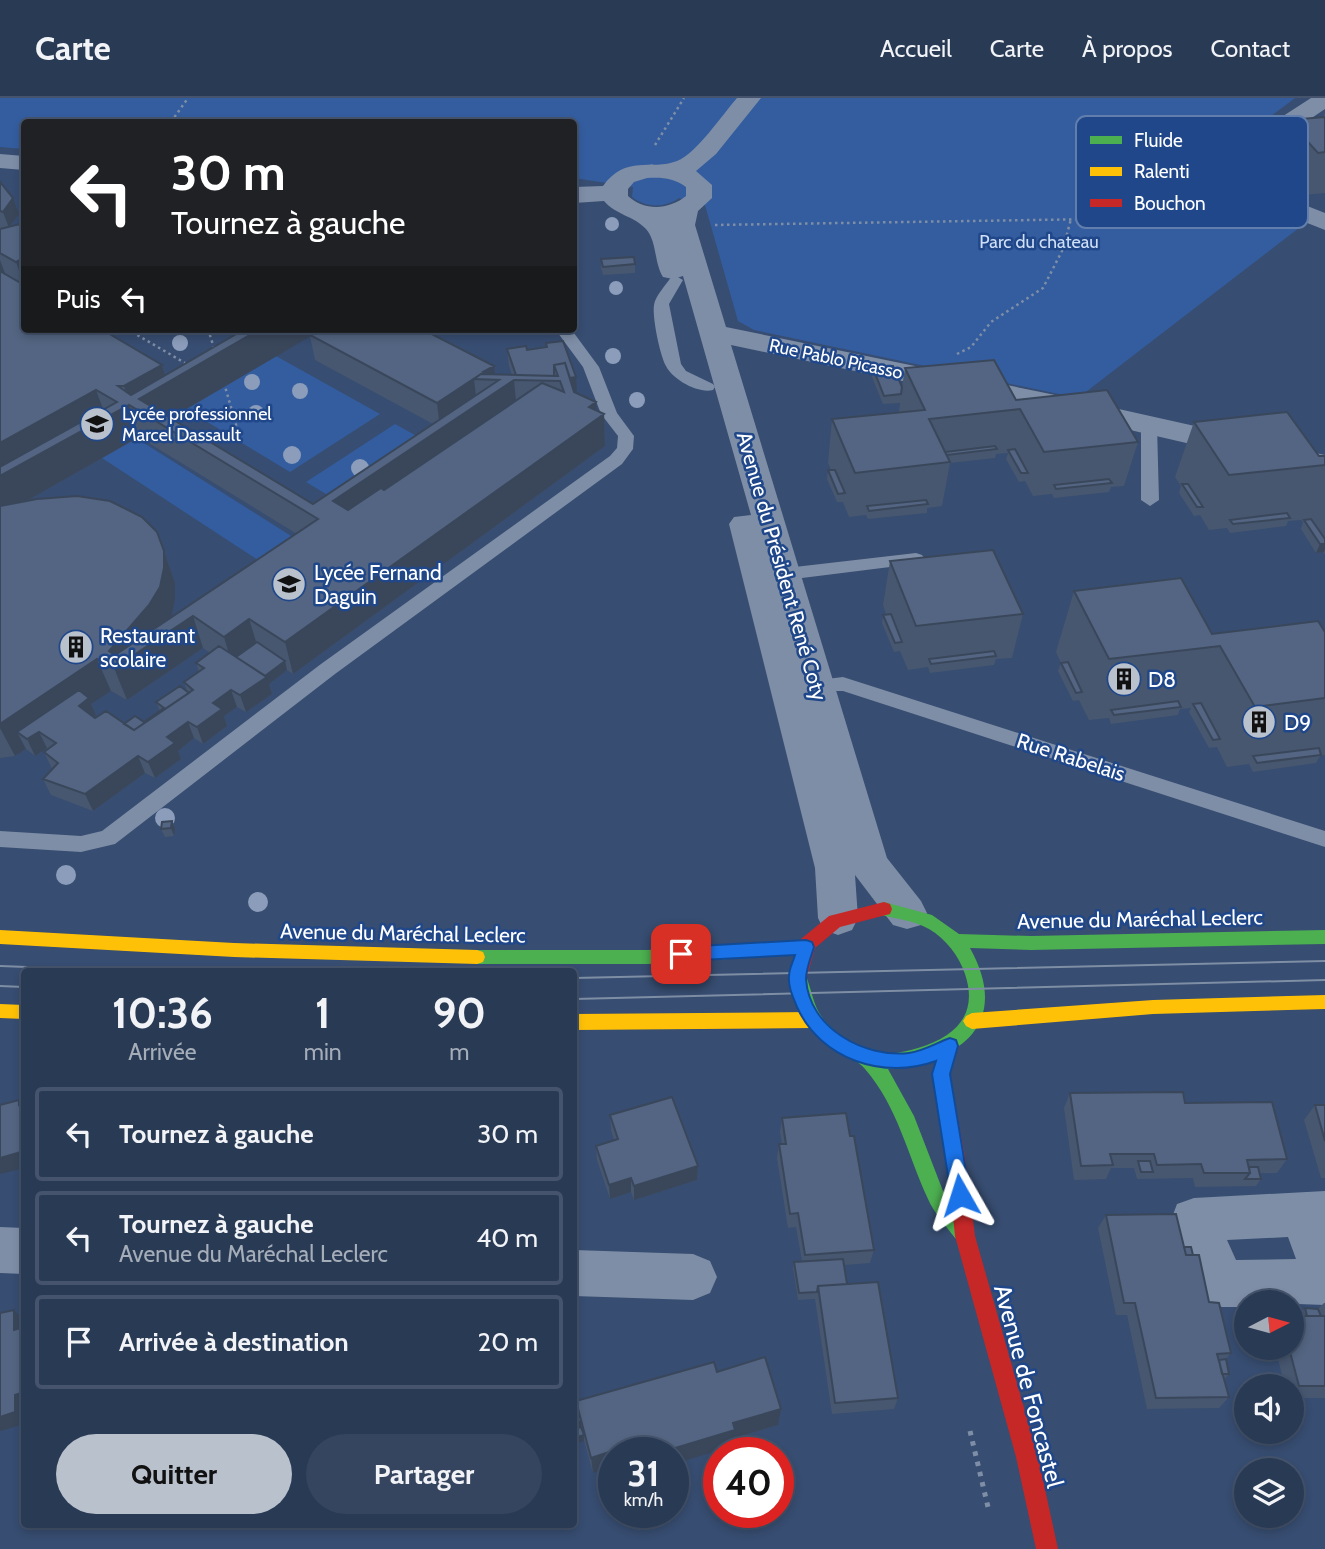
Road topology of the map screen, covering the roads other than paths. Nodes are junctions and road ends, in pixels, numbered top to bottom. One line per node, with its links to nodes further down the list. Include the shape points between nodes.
1 (749, 98): 7 (street, via 707,149)
2 (768, 98): 7 (street, via 722,157)
3 (1325, 99): 4 (street)
4 (1299, 116)
5 (0, 161): 6 (street)
6 (21, 163)
7 (683, 190): 8 (street, via 644,171 625,177); 10 (street, via 666,214); 14 (street, Avenue du Président René Coty)
8 (614, 193): 9 (street); 10 (street, Avenue du Président René Coty, via 625,208)
9 (577, 195)
10 (643, 213): 24 (street, Avenue du Président René Coty, via 661,228 706,387 835,868)
11 (1308, 216): 12 (street)
12 (1325, 222)
13 (566, 333): 21 (lane, via 591,367 609,414 626,436 625,449 616,460 328,669 108,838 81,844)
14 (715, 333): 15 (street, Rue Pablo Picasso); 19 (street, Avenue du Président René Coty)
15 (1149, 426): 16 (street, Rue Pablo Picasso); 17 (lane)
16 (1325, 466)
17 (1150, 500)
18 (937, 556): 19 (lane)
19 (786, 574): 20 (street, Avenue du Président René Coty)
20 (817, 686): 22 (lane, Rue Rabelais, via 843,684); 23 (street, Avenue du Président René Coty, via 869,864)
21 (0, 839)
22 (1325, 839)
23 (907, 913): 24 (main road, via 884,909); 27 (main road, via 925,919)
24 (838, 918): 28 (main road, via 814,935)
25 (0, 937): 28 (main road, Avenue du Maréchal Leclerc, via 335,954 628,957)
26 (1325, 937): 27 (main road, Avenue du Maréchal Leclerc)
27 (957, 941): 33 (main road, via 978,987)
28 (806, 947): 32 (main road, via 797,975)
29 (1325, 1003): 33 (main road, via 1153,1007)
30 (0, 1011): 31 (main road)
31 (21, 1012)
32 (812, 1020): 34 (main road); 36 (main road, via 837,1044)
33 (972, 1021): 35 (main road)
34 (577, 1022)
35 (950, 1046): 36 (main road, via 911,1061); 38 (main road, Avenue de Foncastel, via 941,1074)
36 (866, 1057): 38 (main road, Avenue de Foncastel, via 905,1116 936,1196)
37 (1313, 1214): 41 (street); 44 (street, via 1194,1220 1222,1284)
38 (965, 1236): 45 (main road, Avenue de Foncastel, via 1027,1457)
39 (0, 1250): 40 (street)
40 (21, 1251)
41 (1325, 1272)
42 (577, 1273): 43 (street)
43 (693, 1278)
44 (1325, 1282)
45 (1046, 1549)

